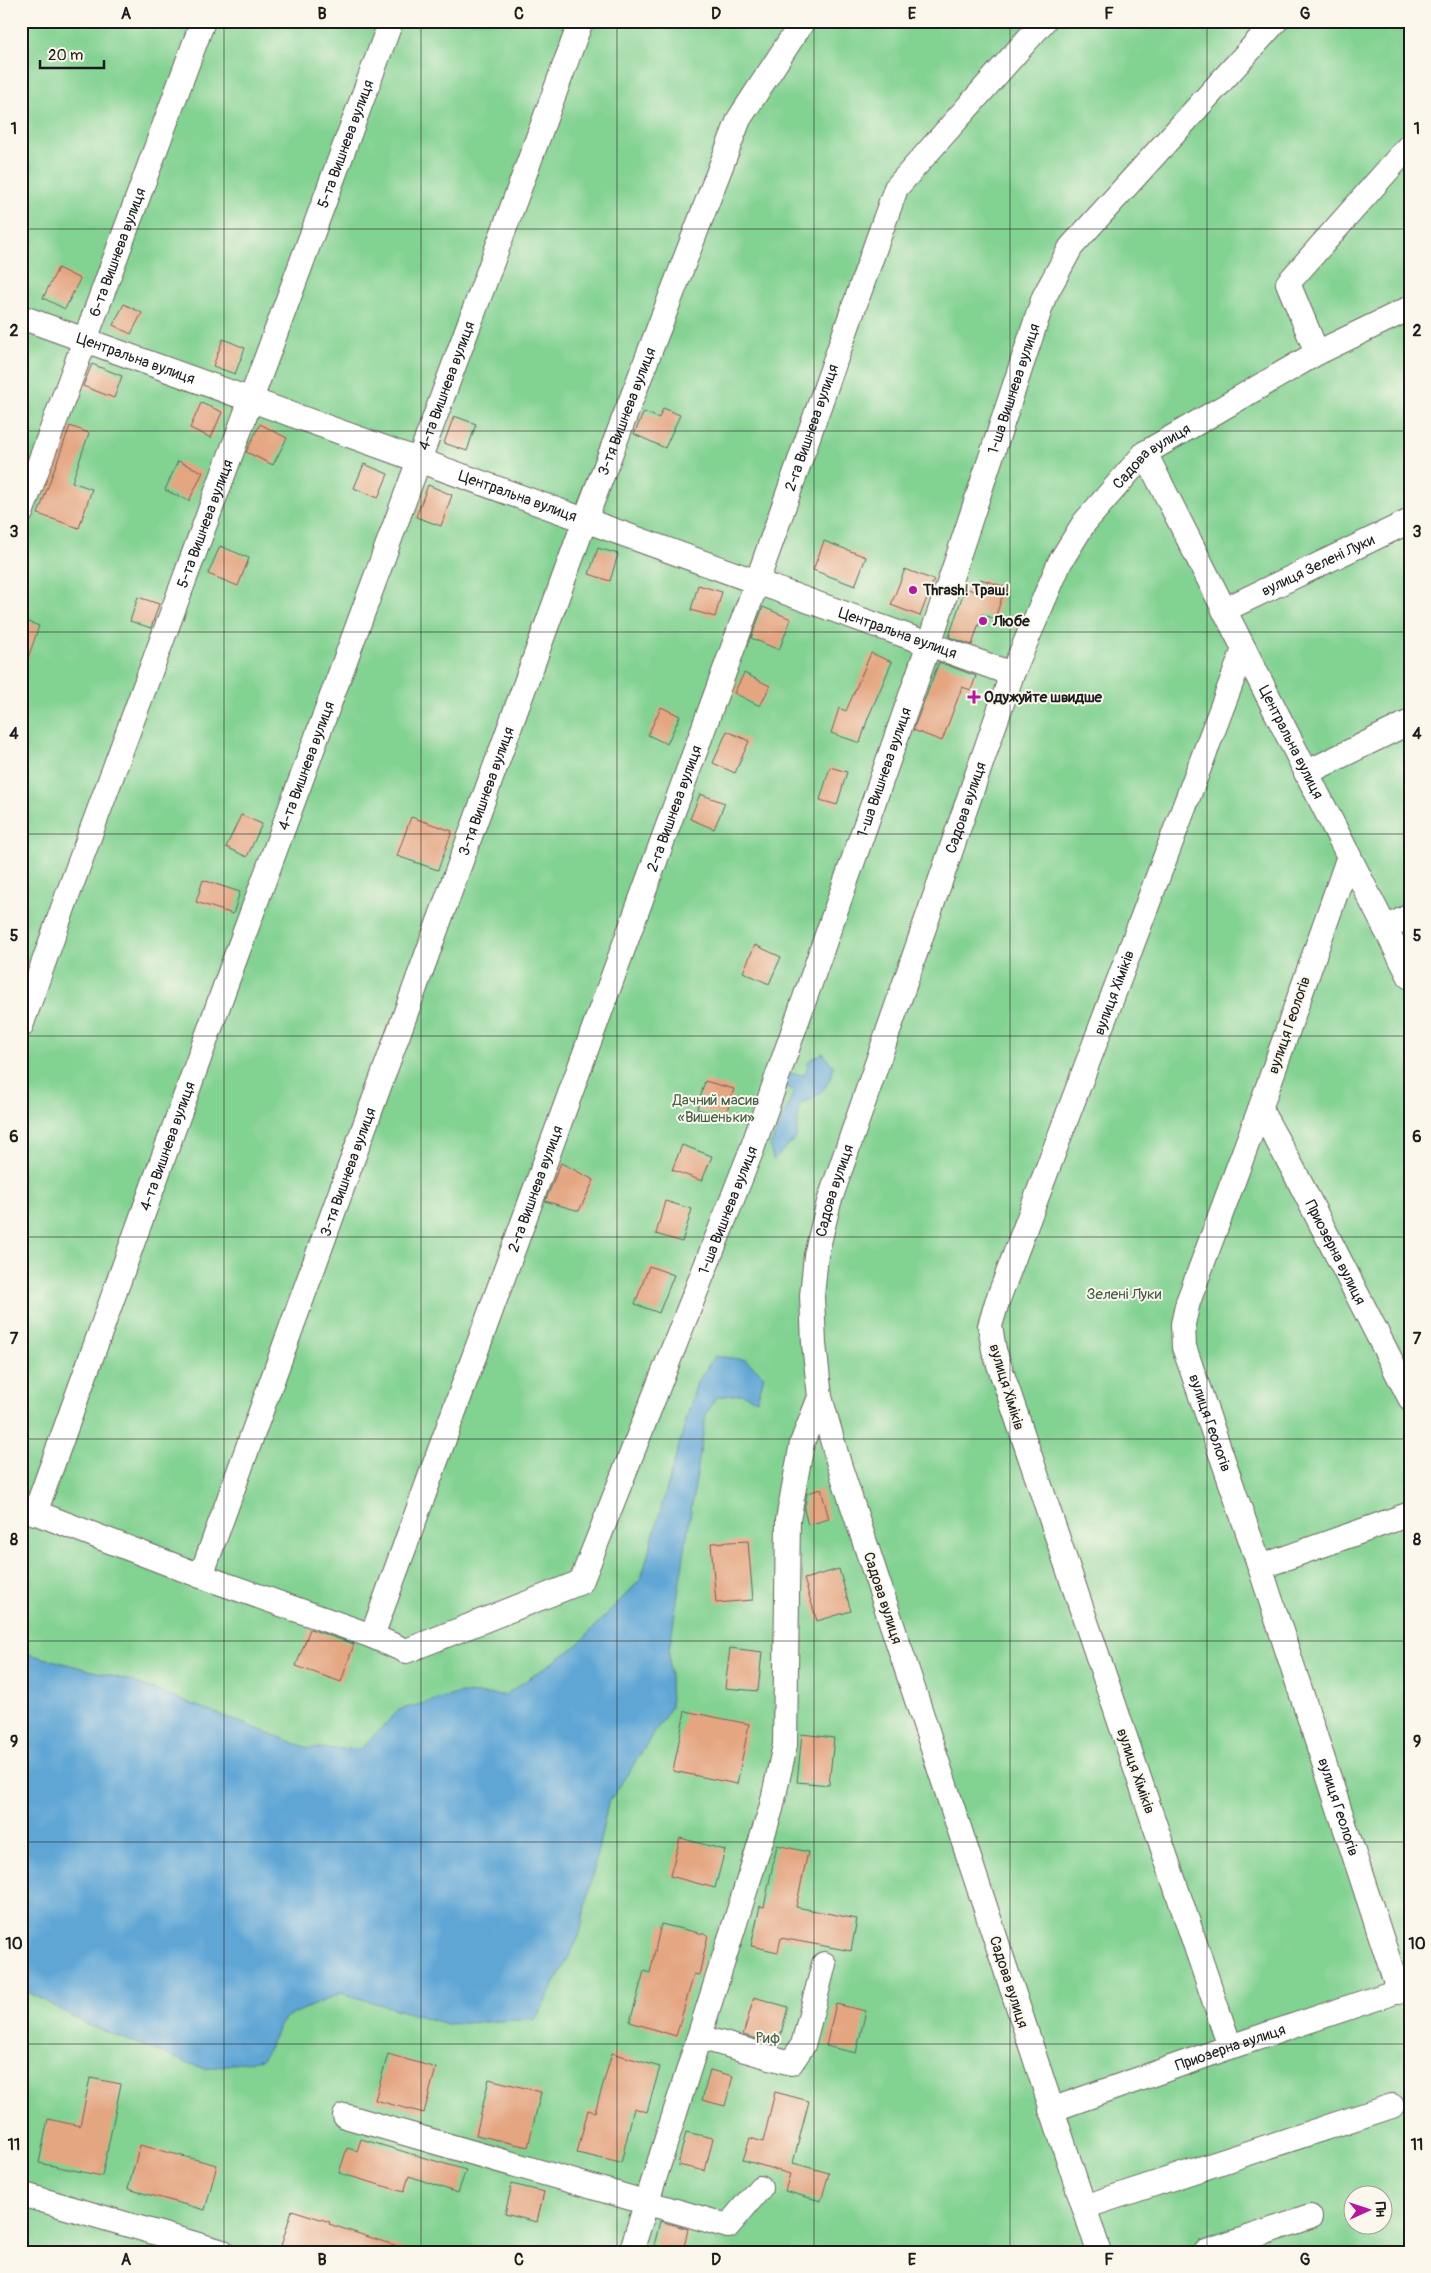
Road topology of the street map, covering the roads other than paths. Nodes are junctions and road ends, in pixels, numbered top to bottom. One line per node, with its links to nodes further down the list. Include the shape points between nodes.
1 (203, 21): 10 (street, 6-та Вишнева вулиця)
2 (391, 21): 12 (street, 5-та Вишнева вулиця)
3 (581, 21): 14 (street, 4-та Вишнева вулиця)
4 (803, 21): 16 (street, 3-тя Вишнева вулиця, via 739,119)
5 (1044, 21): 18 (street, 2-га Вишнева вулиця, via 896,188)
6 (1276, 21): 20 (street, 1-ша Вишнева вулиця, via 1071,247 1044,297)
7 (1410, 145): 11 (street, via 1288,282)
8 (1410, 308): 11 (street, Садова вулиця)
9 (21, 318): 10 (street, Центральна вулиця)
10 (84, 340): 12 (street, Центральна вулиця); 15 (street, 6-та Вишнева вулиця)
11 (1317, 353): 13 (street, Садова вулиця)
12 (252, 400): 14 (street, Центральна вулиця); 29 (street, 5-та Вишнева вулиця)
13 (1145, 453): 19 (street, Центральна вулиця); 22 (street, Садова вулиця, via 1079,530 1060,562)
14 (419, 460): 16 (street, Центральна вулиця); 33 (street, 4-та Вишнева вулиця)
15 (21, 514)
16 (584, 520): 18 (street, Центральна вулиця); 36 (street, 3-тя Вишнева вулиця)
17 (1410, 521): 19 (street, вулиця Зелені Луки)
18 (757, 582): 20 (street, Центральна вулиця); 37 (street, 2-га Вишнева вулиця)
19 (1224, 610): 21 (street, Центральна вулиця)
20 (929, 644): 22 (street, Центральна вулиця); 37 (street, 1-ша Вишнева вулиця, via 752,1149 581,1582 406,1651)
21 (1244, 649): 24 (street, Центральна вулиця); 41 (street, вулиця Хіміків, via 990,1326 994,1350)
22 (1012, 674): 31 (street, Садова вулиця, via 829,1202 816,1254 812,1296)
23 (1410, 722): 24 (street)
24 (1306, 773): 25 (street, Центральна вулиця)
25 (1349, 856): 27 (street, Центральна вулиця); 30 (street, вулиця Геологів)
26 (1410, 916): 27 (street)
27 (1385, 928): 28 (street, Центральна вулиця)
28 (1410, 977)
29 (21, 1026)
30 (1260, 1109): 32 (street, Приозерна вулиця); 35 (street, вулиця Геологів, via 1188,1302 1183,1324 1184,1347)
31 (820, 1397): 40 (street, via 802,1443 788,1520 785,1744 771,1809); 43 (street, Садова вулиця)
32 (1410, 1398)
33 (28, 1510): 36 (street)
34 (1410, 1514): 35 (street)
35 (1260, 1567): 39 (street, вулиця Геологів)
36 (201, 1576): 37 (street)
37 (372, 1636)
38 (824, 1964): 40 (street, via 803,2045 791,2063)
39 (1404, 1990): 41 (street, Приозерна вулиця)
40 (699, 2037): 47 (street)
41 (1230, 2047): 43 (street, Приозерна вулиця)
42 (1392, 2106): 48 (street)
43 (1051, 2110): 48 (street, Садова вулиця)
44 (345, 2116): 47 (street)
45 (760, 2188): 47 (street, via 728,2226)
46 (21, 2194): 50 (street)
47 (646, 2203): 51 (street)
48 (1084, 2207): 52 (street, Садова вулиця)
49 (1310, 2217): 53 (street)
50 (223, 2252)
51 (631, 2252)
52 (1099, 2252)
53 (1206, 2252)

